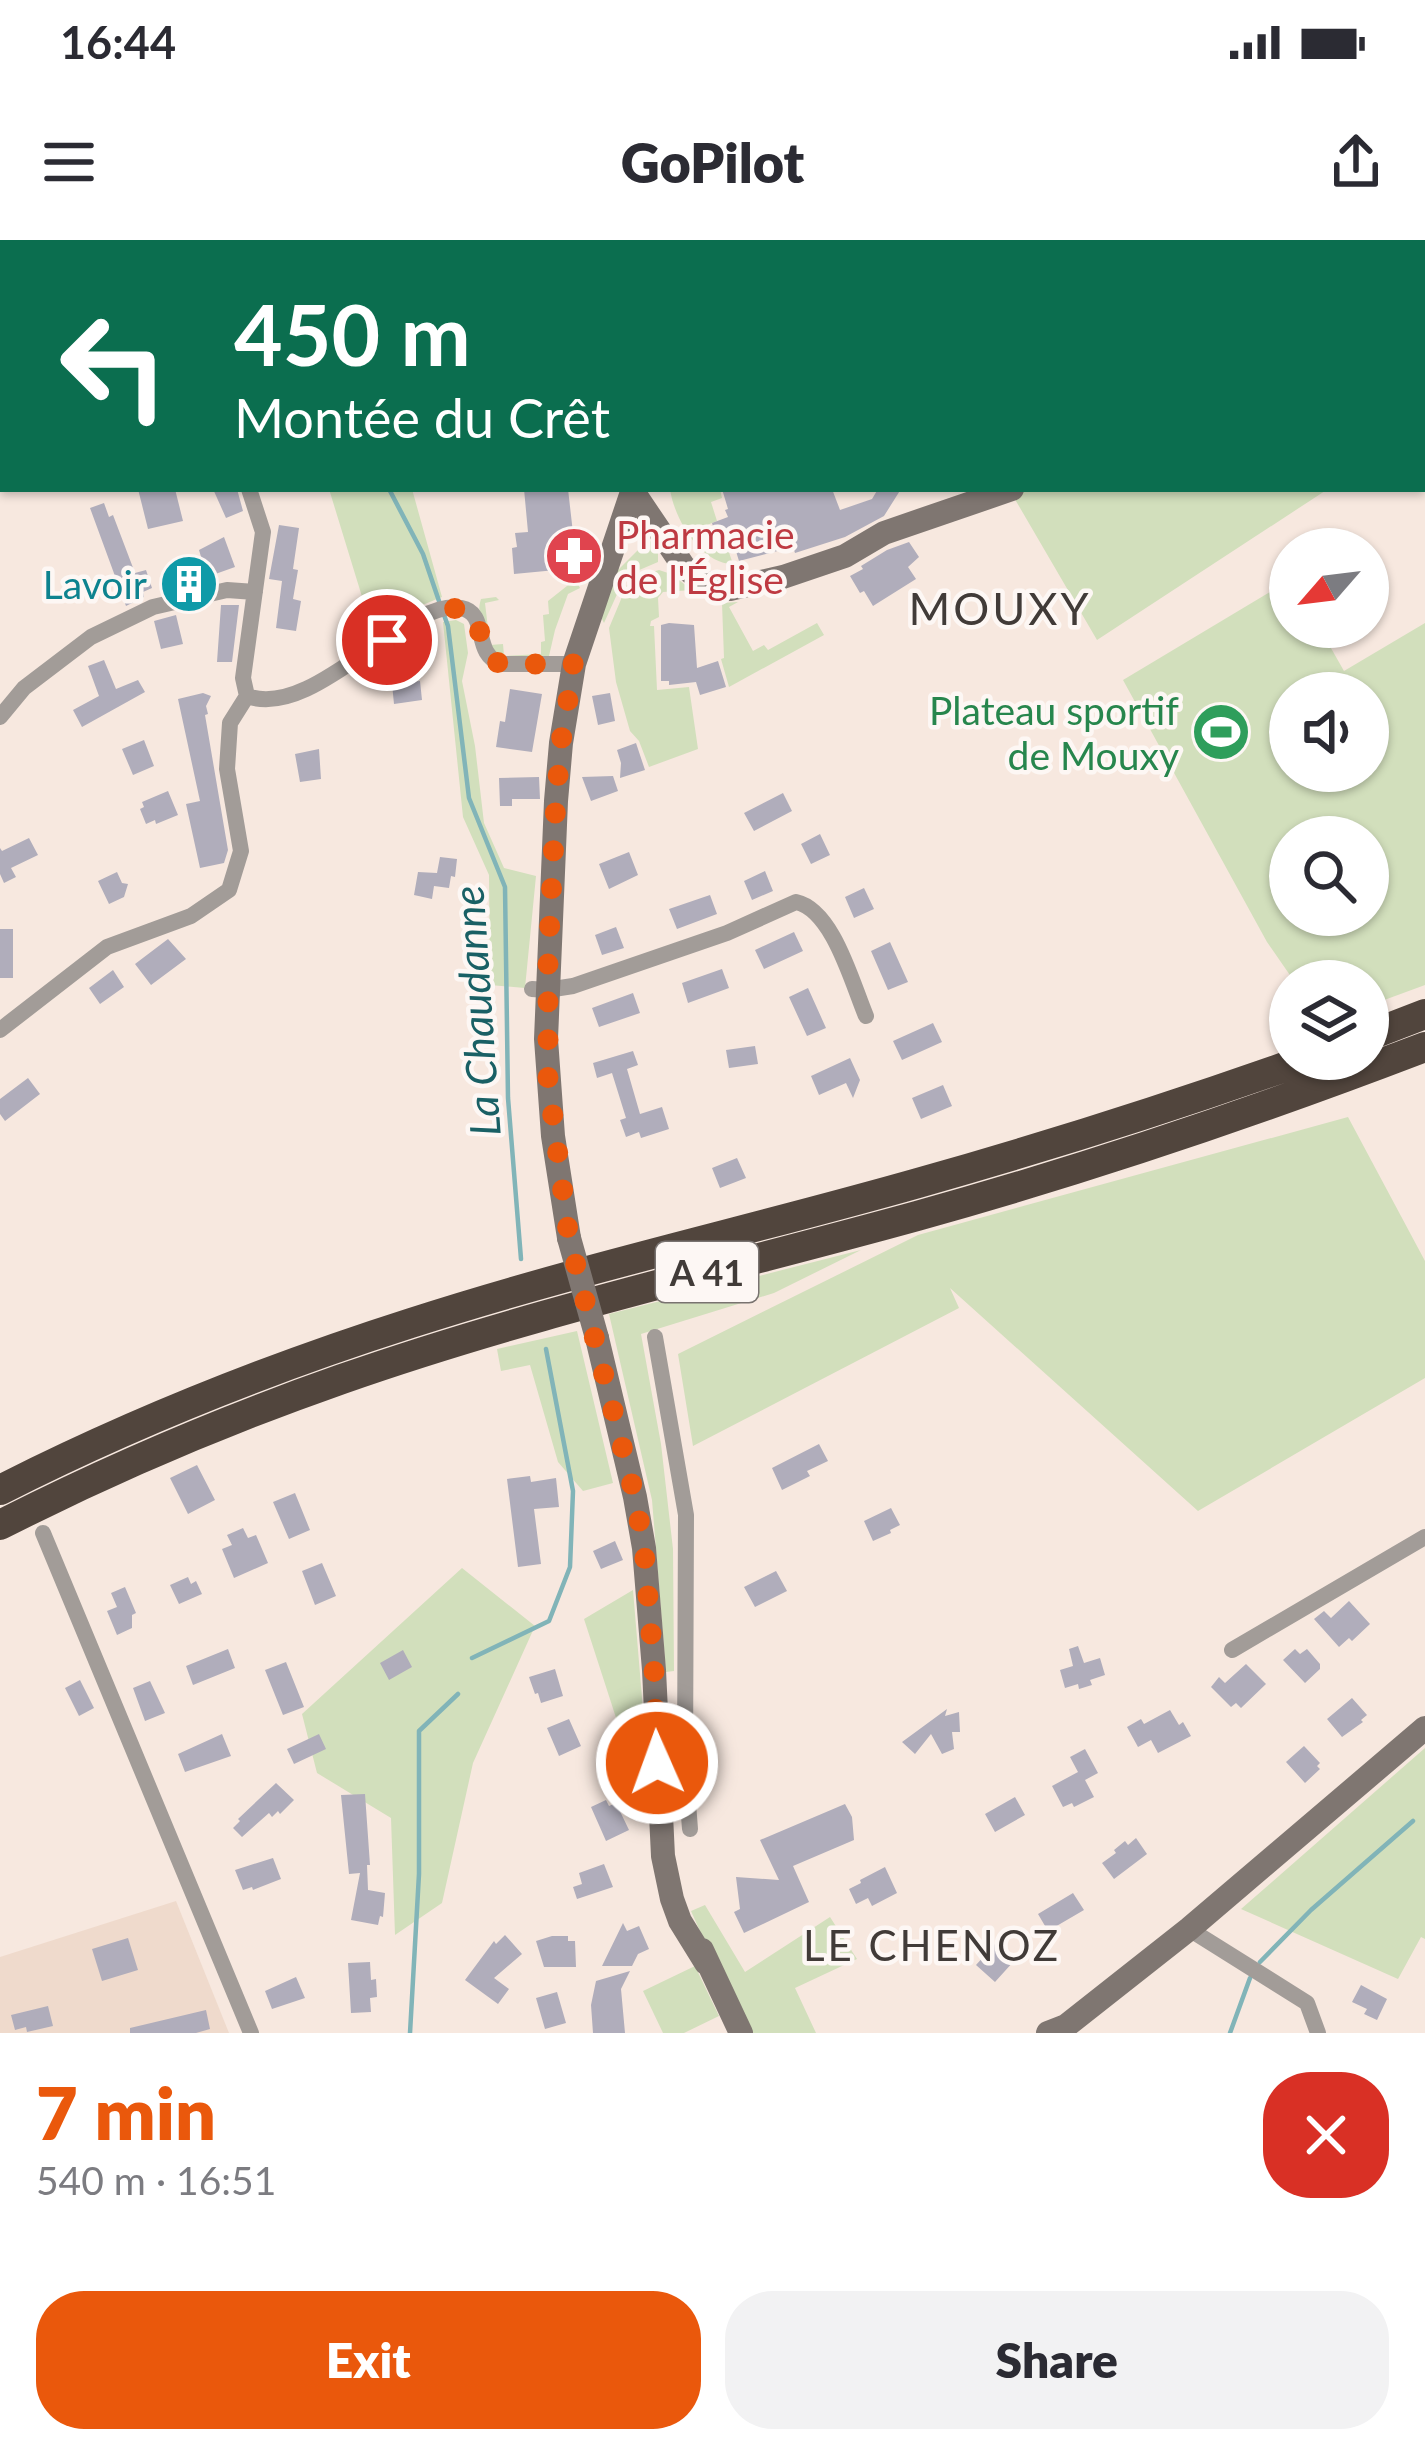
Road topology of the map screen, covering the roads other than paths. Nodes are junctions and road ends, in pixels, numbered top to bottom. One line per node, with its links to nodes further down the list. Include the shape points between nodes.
1 (250, 492): 5 (street, via 263,532)
2 (632, 492): 6 (main road)
3 (635, 492): 4 (main road, via 684,567 730,589 845,556 884,533)
4 (1003, 492)
5 (255, 592): 7 (street); 8 (street, via 226,590 153,608 91,637 24,688)
6 (574, 664): 7 (street, via 491,661 472,614 448,609 301,692); 9 (main road)
7 (247, 696): 13 (street, via 230,723 227,769 241,851 229,890 190,916 107,947)
8 (0, 718)
9 (540, 990): 11 (street, via 727,934 796,902 825,920); 23 (main road, bridge, via 569,1238 644,1548)
10 (1425, 1014): 12 (highway)
11 (866, 1016)
12 (1389, 1028)
13 (0, 1030)
14 (1425, 1047): 18 (highway, A 41, via 1058,1175 362,1372 191,1437)
15 (1269, 1072): 17 (highway, A 41, via 1026,1152 412,1322 201,1399)
16 (655, 1337): 24 (street, via 686,1515)
17 (0, 1490)
18 (0, 1525)
19 (43, 1533): 27 (street)
20 (1425, 1538): 21 (street)
21 (1232, 1650)
22 (1425, 1728): 26 (main road)
23 (657, 1763): 24 (street); 28 (main road, via 672,1900)
24 (685, 1765): 25 (street)
25 (690, 1828)
26 (1190, 1929): 29 (main road); 30 (street, via 1307,2002)
27 (251, 2033)
28 (742, 2033)
29 (1048, 2033)
30 (1318, 2033)

